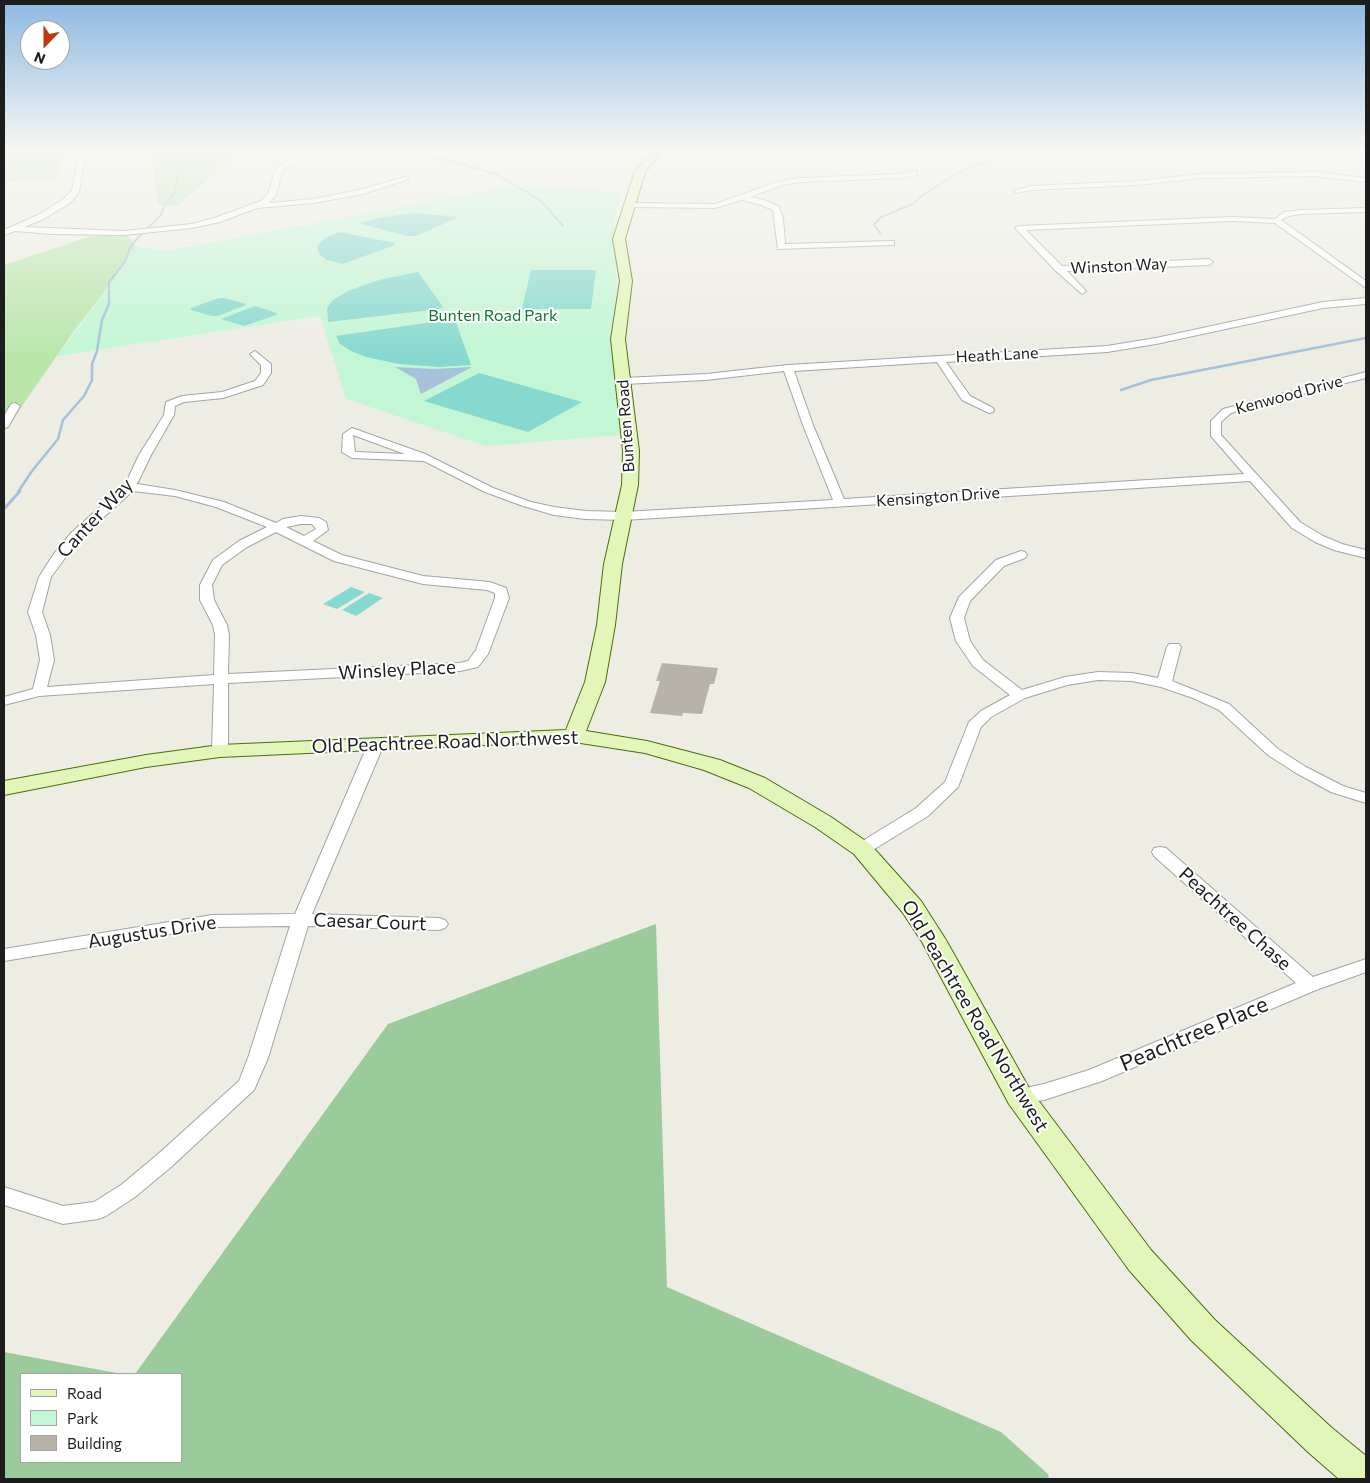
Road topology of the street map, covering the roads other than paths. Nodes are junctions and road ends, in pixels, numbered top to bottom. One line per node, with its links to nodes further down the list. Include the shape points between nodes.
1 (35, 219): 8 (street)
2 (219, 219): 8 (street, via 141,232)
3 (625, 219): 22 (street, Bunten Road, via 619,239 626,281 618,339)
4 (779, 219): 10 (street, via 781,247)
5 (1228, 219): 12 (street, via 1019,228)
6 (1238, 219): 7 (street)
7 (1277, 221): 14 (street)
8 (16, 229): 9 (street)
9 (4, 233)
10 (891, 243)
11 (1209, 262): 12 (street, Winston Way)
12 (1059, 269): 16 (street)
13 (1366, 273): 14 (street)
14 (1351, 274): 15 (street)
15 (1366, 285)
16 (1082, 291)
17 (1366, 301): 19 (street, Heath Lane, via 1323,305 1156,342 1107,349)
18 (255, 354): 28 (street, Canter Way, via 266,364 266,373 258,383 223,395 182,399 170,404 169,415)
19 (939, 358): 20 (street, Heath Lane); 24 (street, via 966,398)
20 (788, 368): 22 (street, Heath Lane); 29 (street)
21 (1366, 375): 27 (street, Kenwood Drive, via 1227,411 1216,421 1216,436)
22 (624, 381): 30 (street, Bunten Road, via 631,451 630,485)
23 (15, 406): 25 (street)
24 (989, 410)
25 (4, 424)
26 (424, 458): 26 (street, Kensington Drive, via 352,455 348,452 348,434 352,431); 30 (street, Kensington Drive, via 489,490 527,504 585,515)
27 (1252, 477): 29 (street, Kensington Drive); 33 (street, Kenwood Drive, via 1296,525 1338,547)
28 (130, 487): 31 (street, Winsley Place, via 220,504); 38 (street, Canter Way, via 74,536 45,577 35,612 47,660)
29 (840, 503): 30 (street, Kensington Drive)
30 (624, 516): 41 (street, Bunten Road, via 612,564 606,625 595,682)
31 (276, 527): 32 (street, Winsley Place); 32 (street, via 301,520 322,525 322,530); 36 (street, via 243,544 217,563 206,586 207,600 222,635)
32 (304, 541): 36 (street, Winsley Place, via 338,558 371,568 424,580 490,586 501,591 502,598 483,650 473,664 460,668)
33 (1366, 554)
34 (1021, 555): 39 (street, via 1000,563 964,600 957,618 963,641 978,662)
35 (1174, 647): 37 (street)
36 (220, 679): 38 (street, Winsley Place); 43 (street)
37 (1164, 683): 39 (street, via 1132,677 1098,676 1065,681); 45 (street, via 1224,707 1273,752 1294,766 1337,789)
38 (39, 692): 40 (street, Winsley Place)
39 (1020, 695): 46 (street, via 986,714 974,725 952,784 922,812)
40 (4, 700)
41 (574, 736): 42 (street, Old Peachtree Road Northwest); 46 (street, Old Peachtree Road Northwest, via 647,747 712,765 779,795)
42 (376, 744): 43 (street, Old Peachtree Road Northwest); 48 (street)
43 (220, 751): 44 (street, Old Peachtree Road Northwest, via 146,761)
44 (4, 788)
45 (1366, 798)
46 (862, 849): 53 (street, Old Peachtree Road Northwest, via 912,906 934,940)
47 (1160, 852): 52 (street, Peachtree Chase)
48 (301, 920): 49 (street, Caesar Court); 50 (street, Augustus Drive, via 212,921); 54 (street, via 247,1085 164,1161 128,1191 98,1210 63,1215)
49 (439, 924)
50 (4, 955)
51 (1366, 964): 52 (street, Peachtree Place)
52 (1310, 985): 53 (street, Peachtree Place, via 1095,1076)
53 (1019, 1096): 55 (street, Old Peachtree Road Northwest, via 1140,1260 1203,1330)
54 (4, 1196)
55 (1366, 1479)

